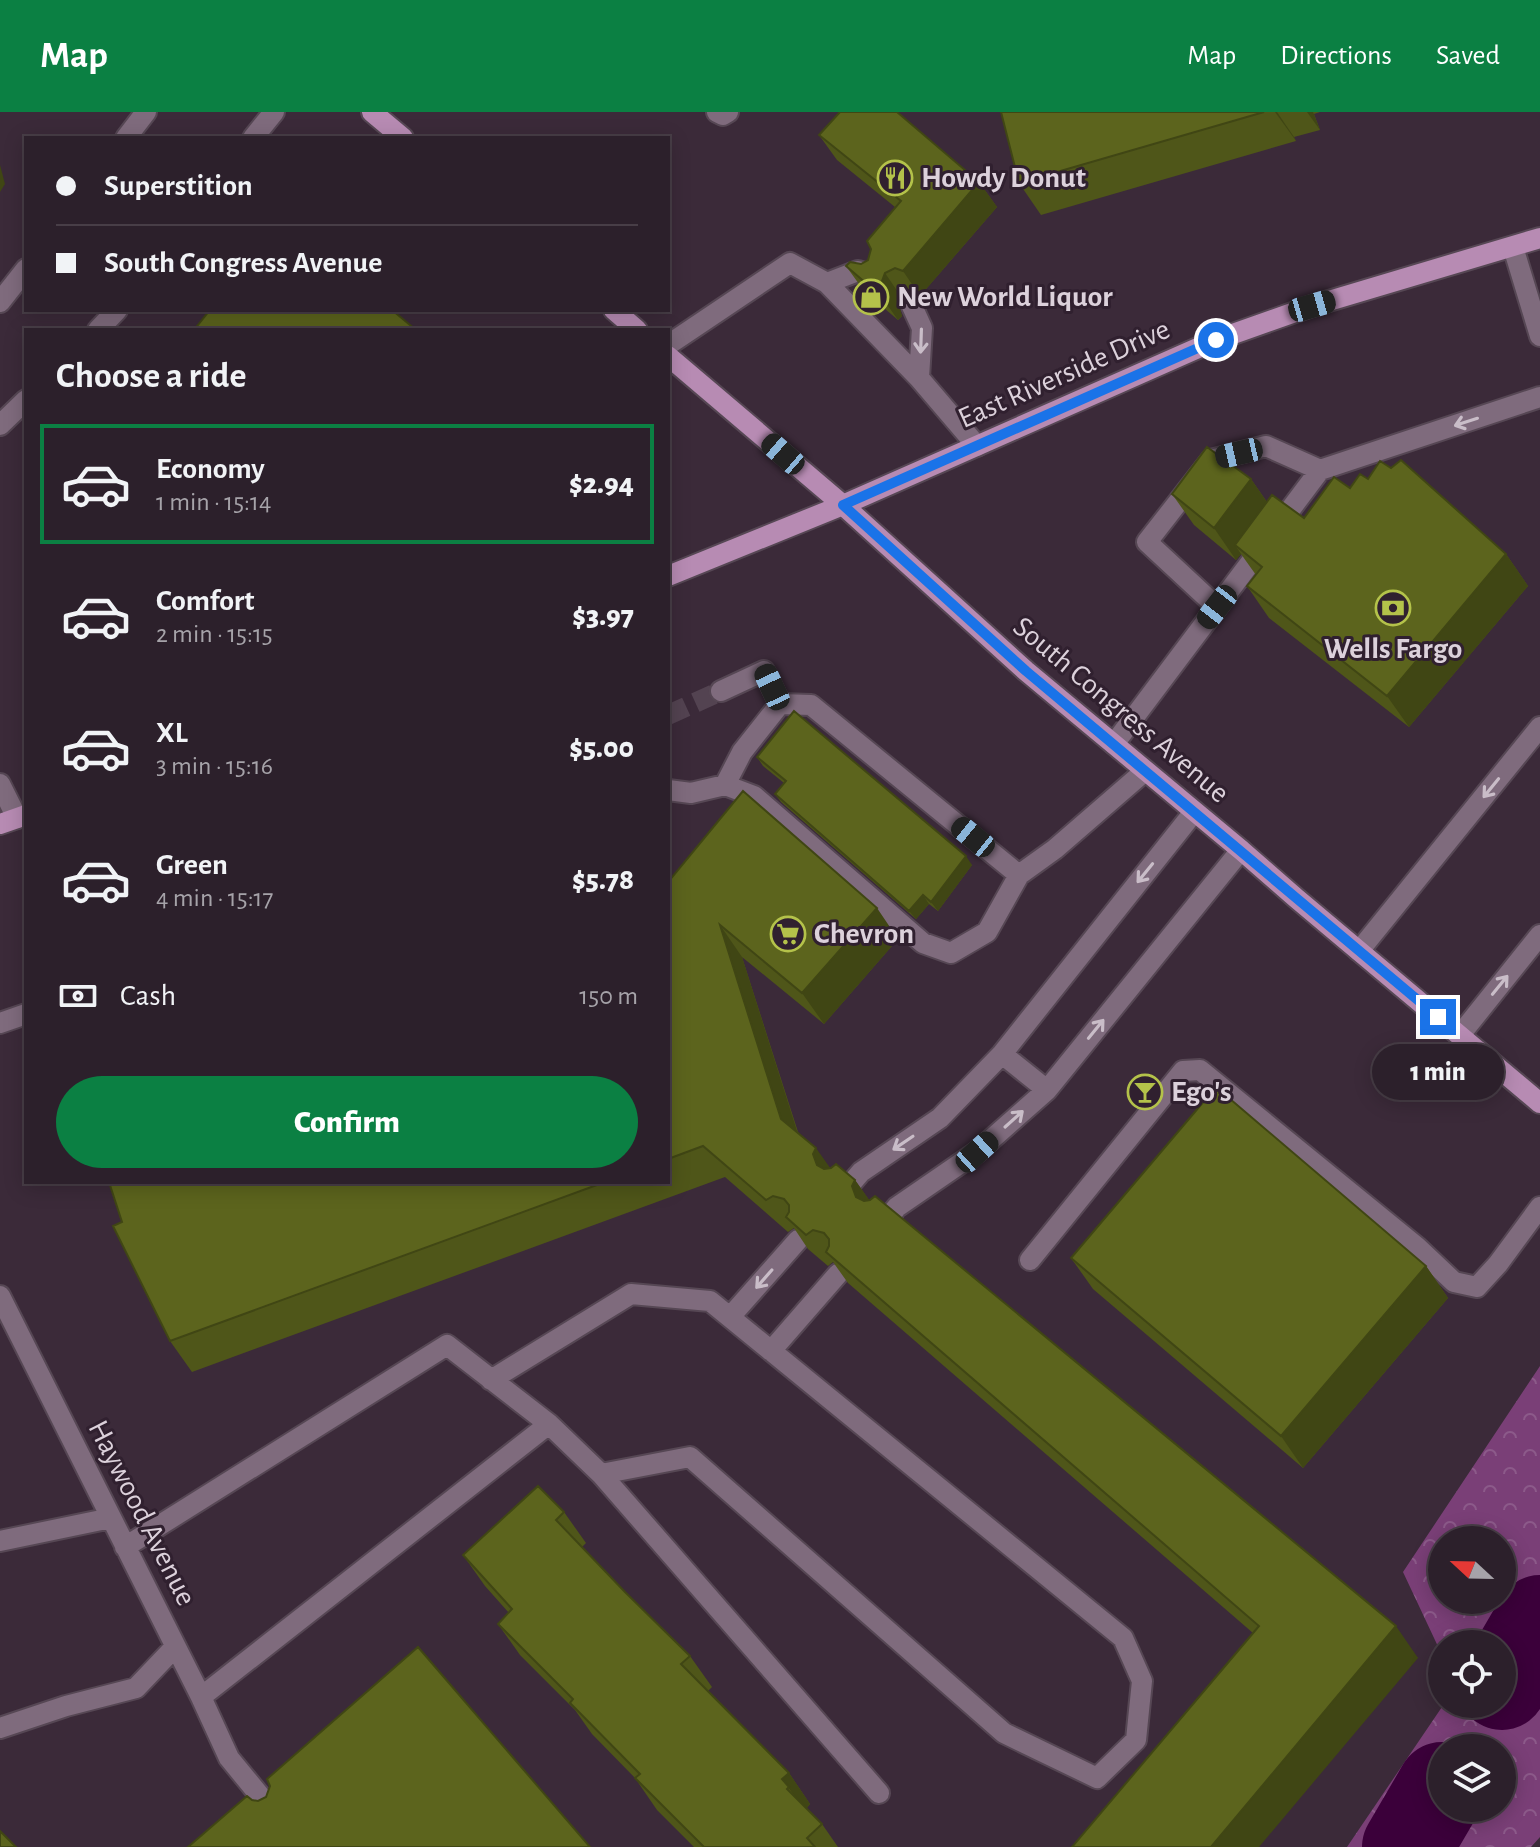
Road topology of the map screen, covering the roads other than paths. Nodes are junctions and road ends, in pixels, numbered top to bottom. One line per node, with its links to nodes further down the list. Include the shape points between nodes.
1 (146, 112): 6 (street)
2 (274, 112): 7 (street)
3 (372, 112): 8 (main road)
4 (717, 112): 5 (street)
5 (728, 112)
6 (128, 136)
7 (255, 136)
8 (401, 136)
9 (1540, 238): 10 (main road, East Riverside Drive)
10 (1513, 247): 20 (street); 27 (main road, East Riverside Drive, via 1216,340)
11 (24, 272): 14 (street)
12 (876, 276): 13 (street, via 858,271)
13 (827, 283): 21 (street, via 790,263); 23 (street)
14 (0, 302)
15 (912, 306): 23 (street, one-way to 23, via 922,328)
16 (115, 312): 18 (street)
17 (616, 312): 19 (main road)
18 (100, 328)
19 (635, 328)
20 (1540, 336)
21 (670, 344)
22 (670, 358): 29 (main road, South Congress Avenue)
23 (919, 378): 27 (street)
24 (1540, 397): 28 (street, one-way to 28)
25 (24, 402): 26 (street)
26 (0, 425)
27 (977, 446): 29 (main road, East Riverside Drive)
28 (1320, 470): 31 (street); 31 (street, via 1266,446 1211,460 1147,542)
29 (843, 505): 30 (main road, East Riverside Drive); 35 (main road, South Congress Avenue)
30 (670, 575)
31 (1217, 607): 35 (street)
32 (721, 691): 33 (street, via 764,671)
33 (780, 704): 38 (street, via 742,752); 43 (street, via 811,705)
34 (1540, 727): 45 (street, one-way to 45)
35 (1114, 744): 36 (main road, South Congress Avenue)
36 (1145, 771): 40 (main road, South Congress Avenue); 43 (street)
37 (0, 784): 41 (street)
38 (725, 785): 39 (street, via 691,793); 43 (street, via 754,796 923,943 951,953 987,932)
39 (670, 790)
40 (1194, 812): 42 (main road, South Congress Avenue); 49 (street, one-way to 49)
41 (14, 819)
42 (1241, 850): 45 (main road, South Congress Avenue); 50 (street, one-way to 42)
43 (1019, 875)
44 (1540, 935): 48 (street, one-way to 44)
45 (1359, 951): 48 (main road, South Congress Avenue)
46 (24, 1015): 47 (street)
47 (0, 1023)
48 (1460, 1035): 51 (main road, South Congress Avenue)
49 (1002, 1054): 50 (street); 52 (street, one-way to 52, via 940,1118 861,1172)
50 (1047, 1090): 54 (street, one-way to 50, via 977,1152)
51 (1540, 1103)
52 (848, 1187)
53 (1540, 1207): 56 (street, via 1477,1287 1454,1282 1200,1070 1183,1071)
54 (887, 1219)
55 (798, 1240): 59 (street, one-way to 59)
56 (1030, 1260)
57 (838, 1274): 60 (street)
58 (0, 1296): 64 (street, Haywood Avenue)
59 (730, 1317): 60 (street); 61 (street, via 710,1301 631,1294)
60 (771, 1351): 63 (street, via 1123,1638 1142,1681 1136,1740 1097,1778 1004,1733 690,1457)
61 (491, 1380): 62 (street); 66 (street, via 447,1345)
62 (549, 1424): 63 (street); 68 (street)
63 (601, 1474): 70 (street)
64 (111, 1518): 65 (street); 66 (street, Haywood Avenue)
65 (0, 1541)
66 (125, 1547): 67 (street, Haywood Avenue)
67 (175, 1647): 68 (street, Haywood Avenue); 69 (street, via 136,1688)
68 (201, 1697): 71 (street, Haywood Avenue, via 229,1758)
69 (0, 1728)
70 (879, 1793)
71 (279, 1819)

